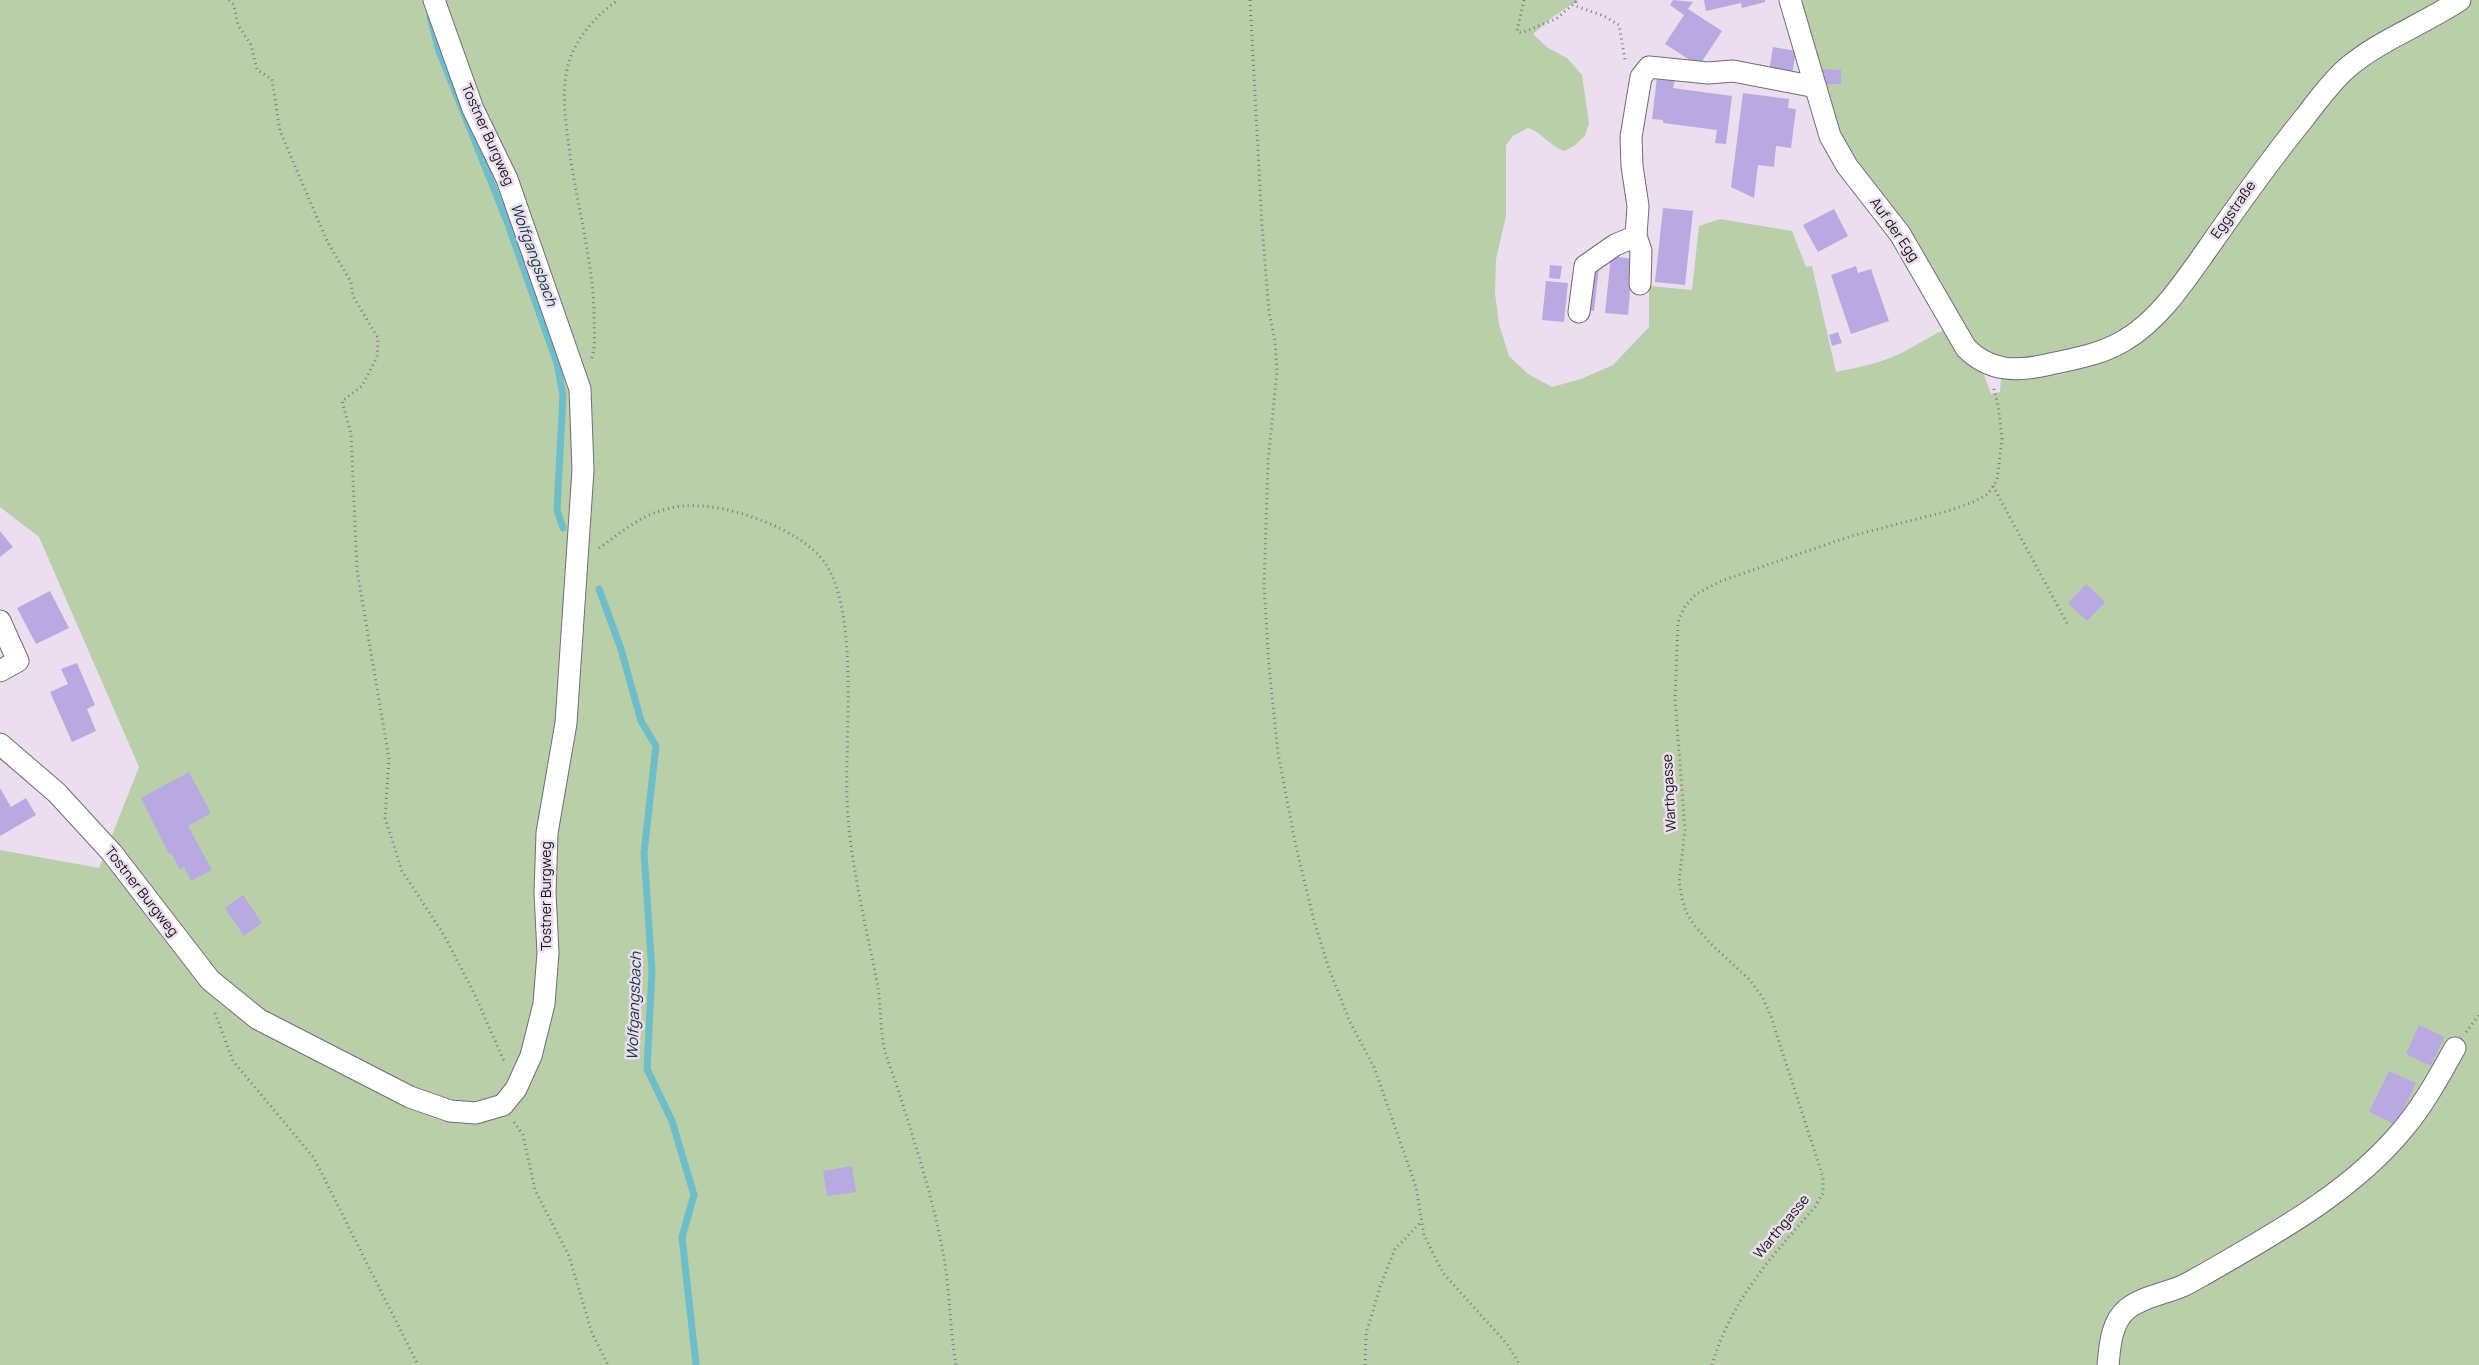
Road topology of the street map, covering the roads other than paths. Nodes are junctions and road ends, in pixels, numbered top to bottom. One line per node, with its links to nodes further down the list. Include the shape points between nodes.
1 (434, 0): 11 (street, Tostner Burgweg, via 473,109 507,179 580,389 583,470 566,723 547,834 548,953 544,1004 530,1056 510,1097 476,1113 450,1111 410,1096 258,1019 210,980 112,853 57,793)
2 (1790, 0): 4 (street, Auf der Egg)
3 (2460, 0): 8 (street, Eggstraße, via 2347,68 2265,165 2176,290 2138,331 2110,348 2087,356 2018,368 1998,368)
4 (1816, 87): 5 (street, via 1733,71 1708,73 1646,63 1631,137 1638,206); 8 (street, Auf der Egg, via 1830,136 1839,154 1900,234 1966,348)
5 (1636, 236): 6 (street, via 1641,251); 7 (street, via 1615,245 1584,266)
6 (1640, 284)
7 (1579, 312)
8 (1987, 364)
9 (0, 621): 10 (street, via 18,661)
10 (0, 671)
11 (0, 744)
12 (2455, 1048): 13 (street, via 2429,1095 2404,1129 2356,1175 2226,1262 2127,1310 2113,1332)
13 (2108, 1365)

